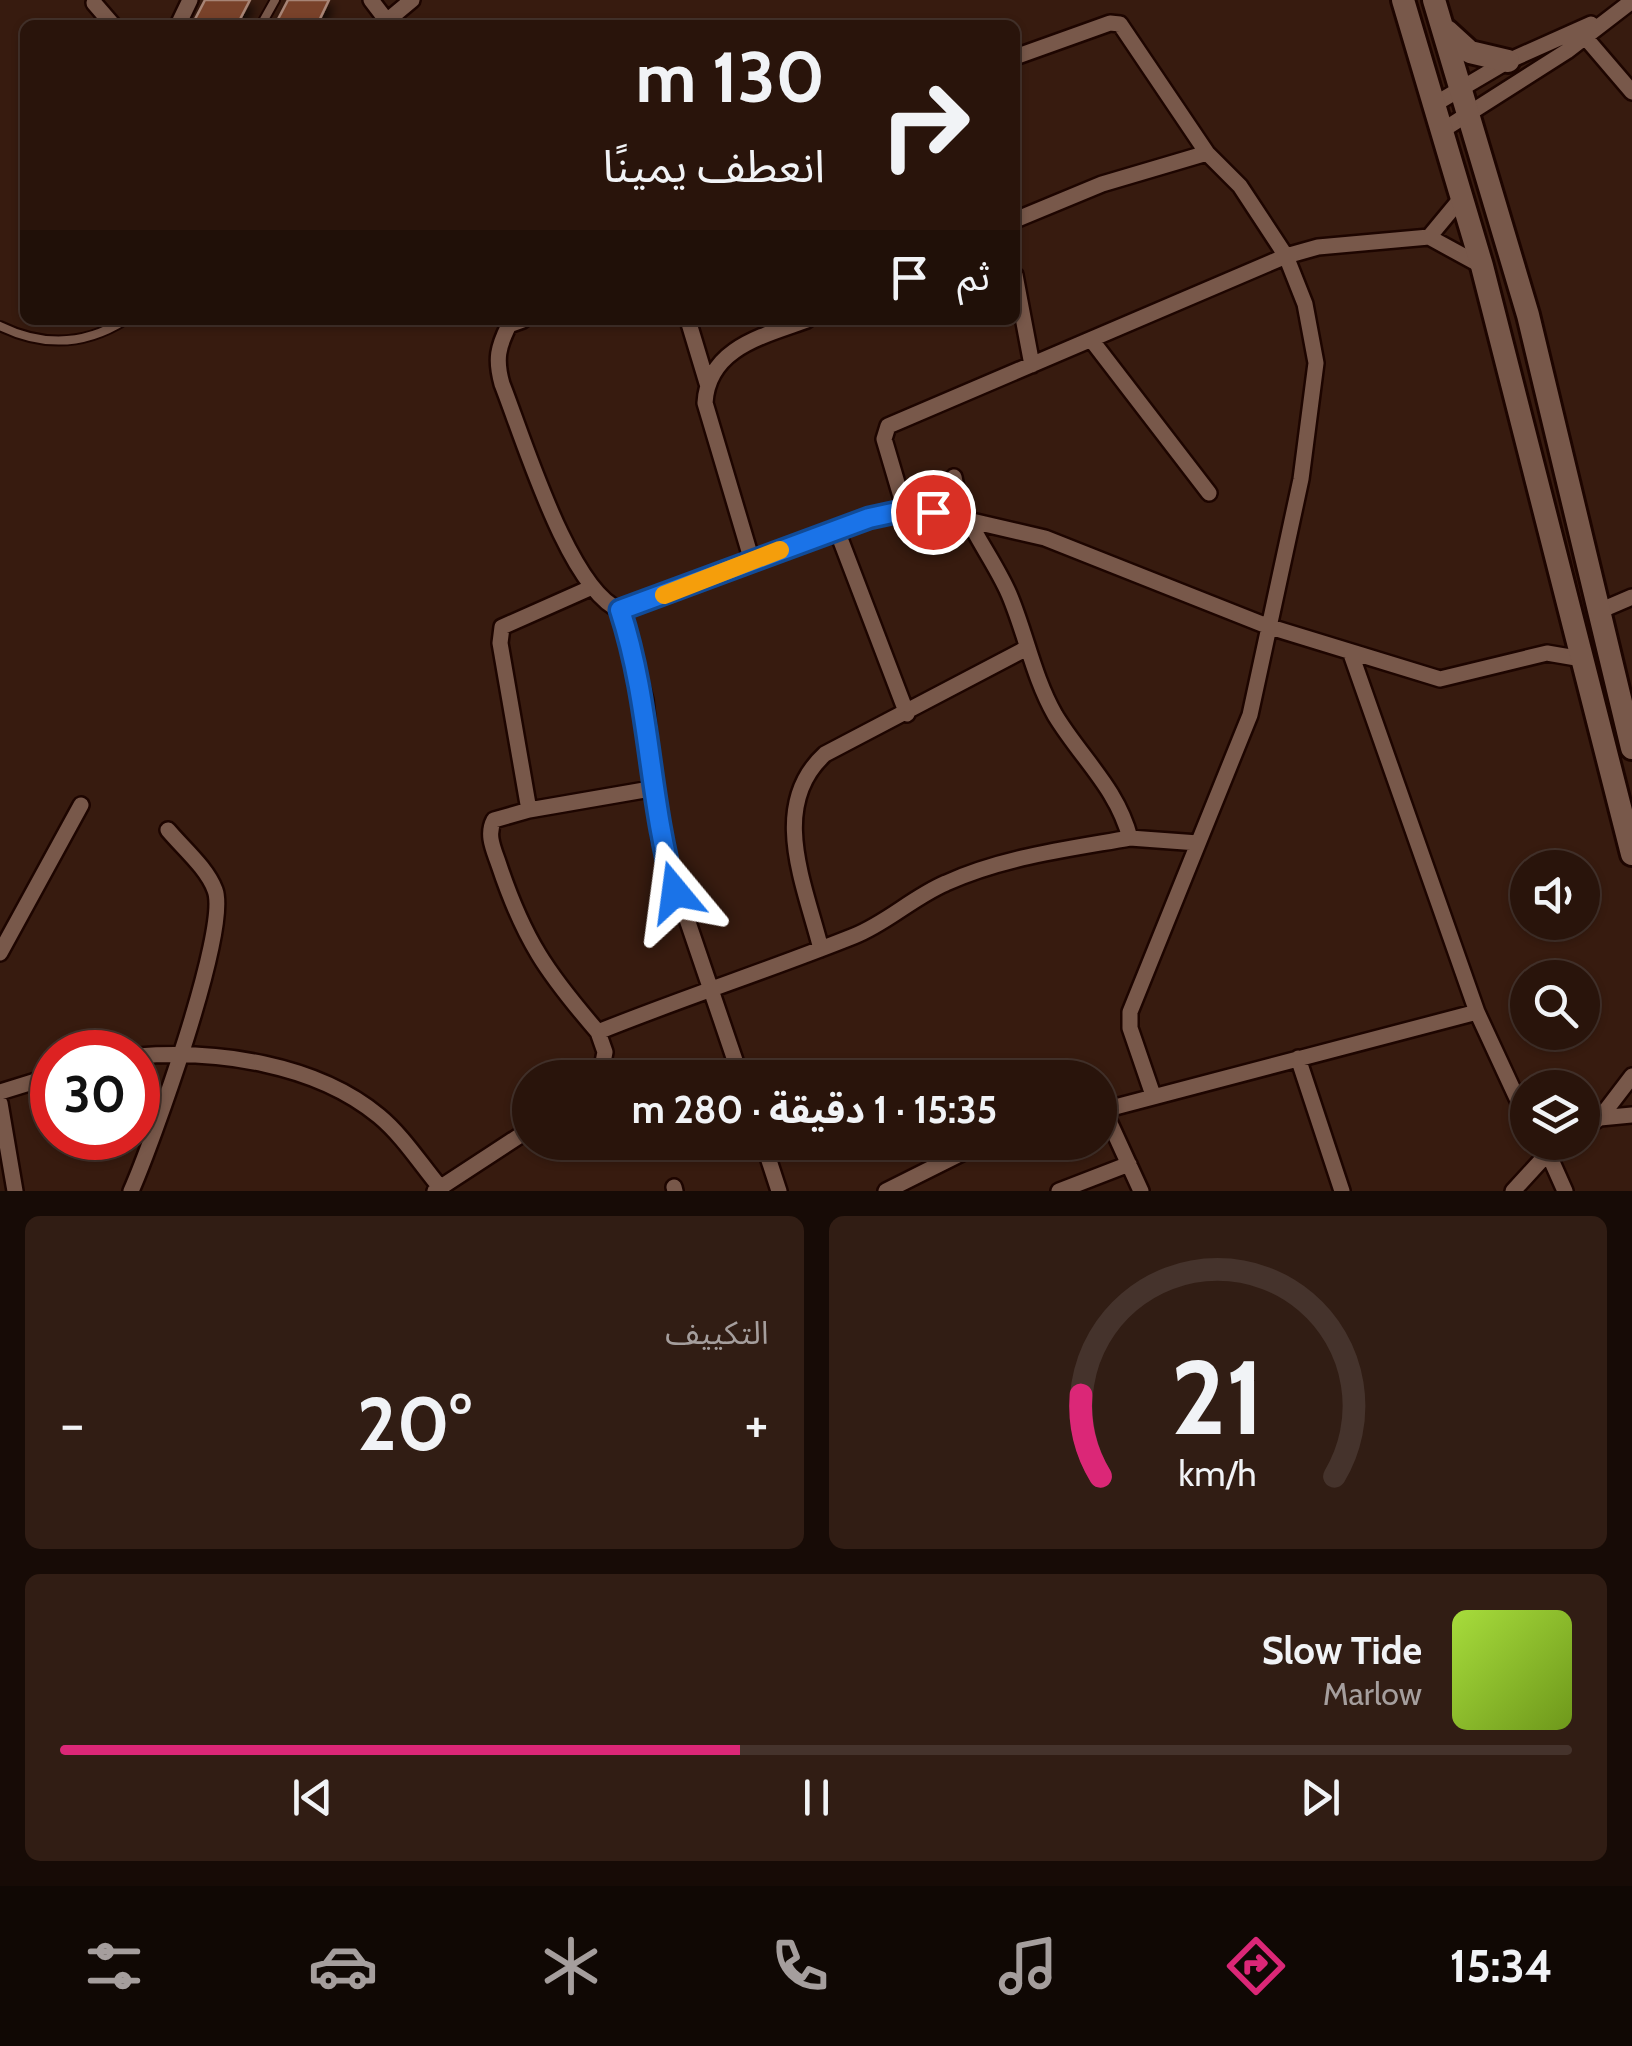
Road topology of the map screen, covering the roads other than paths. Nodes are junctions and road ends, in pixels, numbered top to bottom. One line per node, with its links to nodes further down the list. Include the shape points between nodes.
1 (412, 0): 7 (street)
2 (1403, 0): 14 (main road)
3 (1434, 0): 8 (main road)
4 (1632, 1): 9 (street)
5 (94, 3): 6 (street)
6 (108, 20)
7 (388, 20)
8 (1442, 25): 11 (main road, via 1470,52); 12 (main road)
9 (1581, 33): 11 (street); 13 (street); 15 (street)
10 (1020, 55): 17 (street, via 1120,24)
11 (1508, 62): 12 (street)
12 (1462, 87): 14 (street); 15 (main road)
13 (1632, 92)
14 (1435, 104): 16 (main road)
15 (1470, 112): 16 (street); 38 (main road, via 1528,315)
16 (1442, 130): 18 (main road)
17 (1207, 152): 19 (street); 21 (street, via 1231,174)
18 (1463, 196): 20 (street); 22 (main road)
19 (1020, 218)
20 (1429, 236): 21 (street); 22 (street)
21 (1286, 256): 29 (street); 45 (street, via 1316,362 1300,479)
22 (1482, 266): 39 (main road)
23 (1020, 301): 30 (street)
24 (118, 325): 28 (lane, via 100,336 33,342)
25 (509, 325): 40 (street, via 499,345 498,371 574,566)
26 (690, 325): 31 (street)
27 (793, 325): 31 (street, via 728,355)
28 (0, 326)
29 (1093, 342): 30 (street); 33 (street)
30 (1032, 365): 34 (street, via 885,429)
31 (707, 383): 37 (street, via 705,403)
32 (954, 477): 35 (street)
33 (1209, 493)
34 (906, 510): 35 (street); 36 (street)
35 (967, 520): 45 (street, via 1046,538); 46 (street, via 1006,589)
36 (836, 528): 37 (street); 50 (street)
37 (752, 561): 42 (street)
38 (1586, 564): 39 (main road); 43 (main road)
39 (1561, 570): 44 (main road)
40 (590, 588): 42 (street); 54 (street, via 502,628)
41 (1632, 597): 43 (street)
42 (620, 610): 52 (street, via 645,700)
43 (1597, 612): 51 (main road)
44 (1574, 625): 47 (street); 49 (main road)
45 (1267, 626): 48 (street); 57 (street, via 1250,715)
46 (1027, 648): 50 (street); 56 (street, via 1055,714 1119,802)
47 (1547, 653): 48 (street, via 1440,679); 49 (street)
48 (1351, 654): 62 (street)
49 (1582, 659): 58 (main road)
50 (906, 714): 59 (street, via 825,754 795,796 795,844)
51 (1632, 748)
52 (656, 788): 54 (street); 61 (street, via 660,840)
53 (81, 805): 60 (street)
54 (529, 810): 63 (street, via 494,820 490,840 534,953)
55 (168, 830): 64 (street, via 209,878 218,903)
56 (1130, 838): 57 (street); 59 (street, via 970,874)
57 (1198, 843): 73 (street, via 1130,1012)
58 (1632, 854)
59 (820, 950): 61 (street)
60 (0, 953)
61 (710, 986): 63 (street); 68 (street)
62 (1477, 1012): 66 (street); 71 (street)
63 (598, 1032): 67 (street)
64 (181, 1053): 65 (street); 85 (street, via 252,1061 348,1096 378,1116); 88 (street)
65 (160, 1054)
66 (1298, 1058): 73 (street); 92 (street)
67 (603, 1060)
68 (735, 1060)
69 (1632, 1076): 77 (street)
70 (30, 1083): 72 (street)
71 (1510, 1083)
72 (0, 1092)
73 (1152, 1095): 75 (street)
74 (0, 1102): 87 (street)
75 (1117, 1106)
76 (1632, 1115): 77 (street)
77 (1600, 1118)
78 (512, 1140): 85 (street)
79 (1117, 1140): 84 (street)
80 (769, 1160): 89 (street)
81 (948, 1160): 86 (street)
82 (1538, 1160): 93 (street)
83 (1555, 1160): 94 (street)
84 (1129, 1164): 90 (street); 91 (street)
85 (437, 1188)
86 (888, 1190)
87 (14, 1191)
88 (130, 1191)
89 (779, 1191)
90 (1059, 1191)
91 (1141, 1191)
92 (1342, 1191)
93 (1513, 1191)
94 (1565, 1191)

